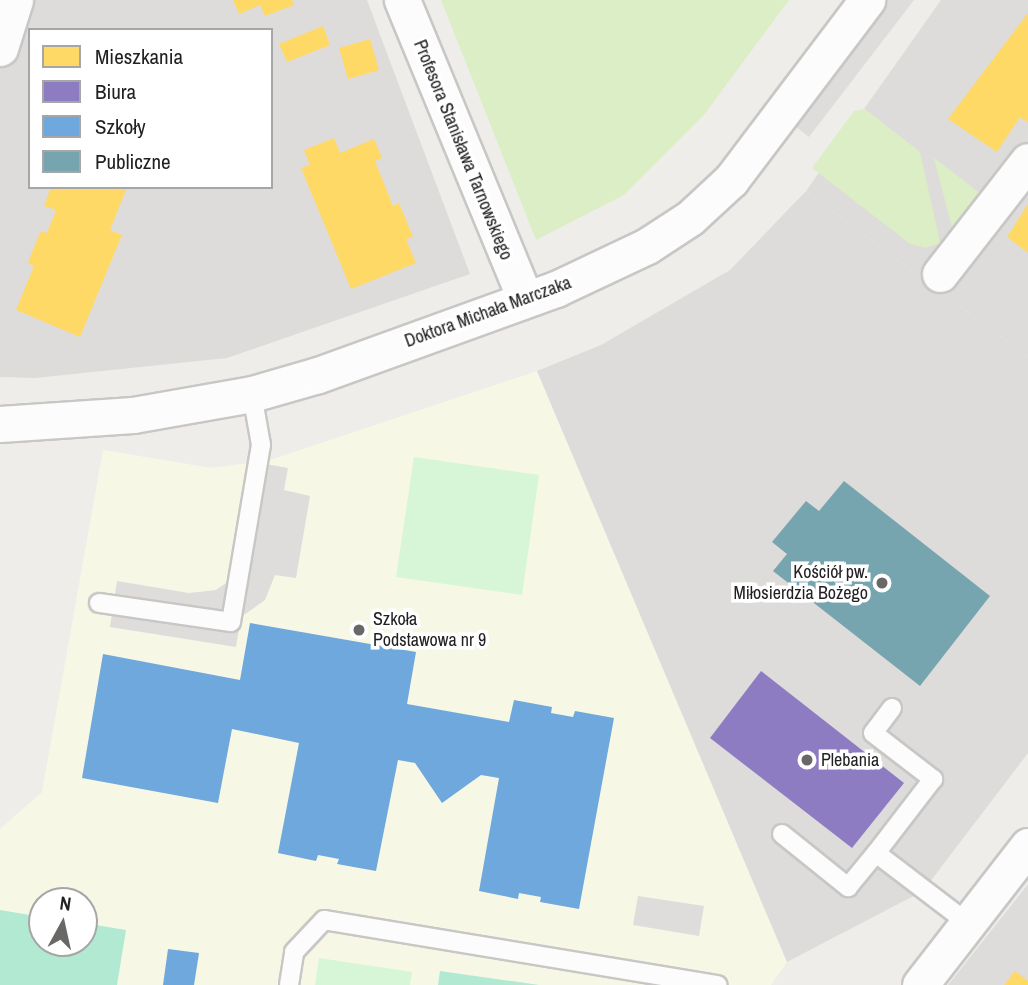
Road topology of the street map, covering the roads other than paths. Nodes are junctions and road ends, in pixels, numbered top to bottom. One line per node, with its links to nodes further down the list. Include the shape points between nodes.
1 (15, 0): 4 (street)
2 (402, 0): 7 (street, Profesora Stanisława Tarnowskiego)
3 (867, 0): 7 (street, Doktora Michała Marczaka, via 770,132 731,180 690,218 647,246)
4 (0, 48)
5 (1028, 161): 6 (street)
6 (940, 274)
7 (525, 299): 8 (street, Doktora Michała Marczaka, via 318,375)
8 (251, 394): 9 (street, Doktora Michała Marczaka, via 133,415); 10 (lane, via 261,446 231,622)
9 (0, 424)
10 (99, 603)
11 (892, 708): 14 (lane, via 873,733 933,779)
12 (782, 834): 14 (lane, via 848,887)
13 (1028, 846): 15 (street)
14 (876, 853): 15 (lane)
15 (968, 923): 18 (street)
16 (289, 985): 17 (lane, via 294,952 324,920)
17 (718, 985)
18 (920, 985)

